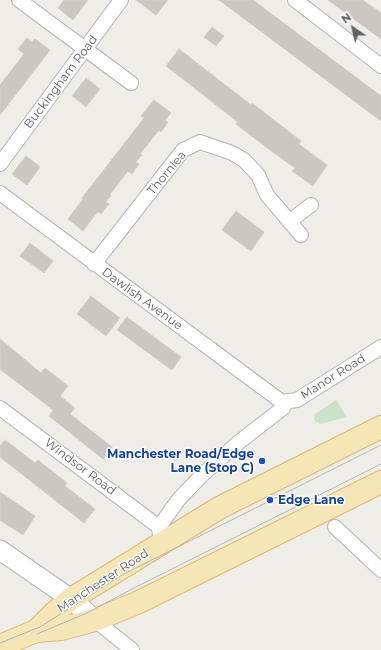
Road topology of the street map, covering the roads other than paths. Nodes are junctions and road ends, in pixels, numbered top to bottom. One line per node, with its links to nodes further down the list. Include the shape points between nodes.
1 (19, 0): 4 (street)
2 (121, 0): 4 (street, Buckingham Road)
3 (295, 0): 5 (street)
4 (86, 49): 6 (street); 7 (street, Buckingham Road)
5 (381, 66)
6 (131, 84)
7 (0, 164)
8 (0, 193): 12 (street, Dawlish Avenue)
9 (311, 205): 10 (street)
10 (290, 221): 11 (street, Thornlea); 12 (street, Thornlea, via 267,195 258,175 244,160 200,142 184,150)
11 (301, 235)
12 (94, 264): 14 (street, Dawlish Avenue, via 282,402)
13 (381, 347): 14 (street, Manor Road, via 297,400)
14 (286, 402): 19 (street, Manor Road, via 283,408 239,442 179,499)
15 (0, 408): 19 (street, Windsor Road, via 136,510)
16 (381, 428): 19 (main road, Manchester Road)
17 (381, 482): 23 (main road, Manchester Road, via 138,603)
18 (335, 527): 21 (street)
19 (160, 535): 22 (main road, Manchester Road)
20 (0, 550): 22 (street)
21 (381, 570)
22 (70, 599): 23 (street); 24 (main road, Manchester Road)
23 (95, 620): 24 (main road, Manchester Road, via 61,629); 26 (street)
24 (36, 631): 25 (main road)
25 (0, 646)
26 (132, 650)

